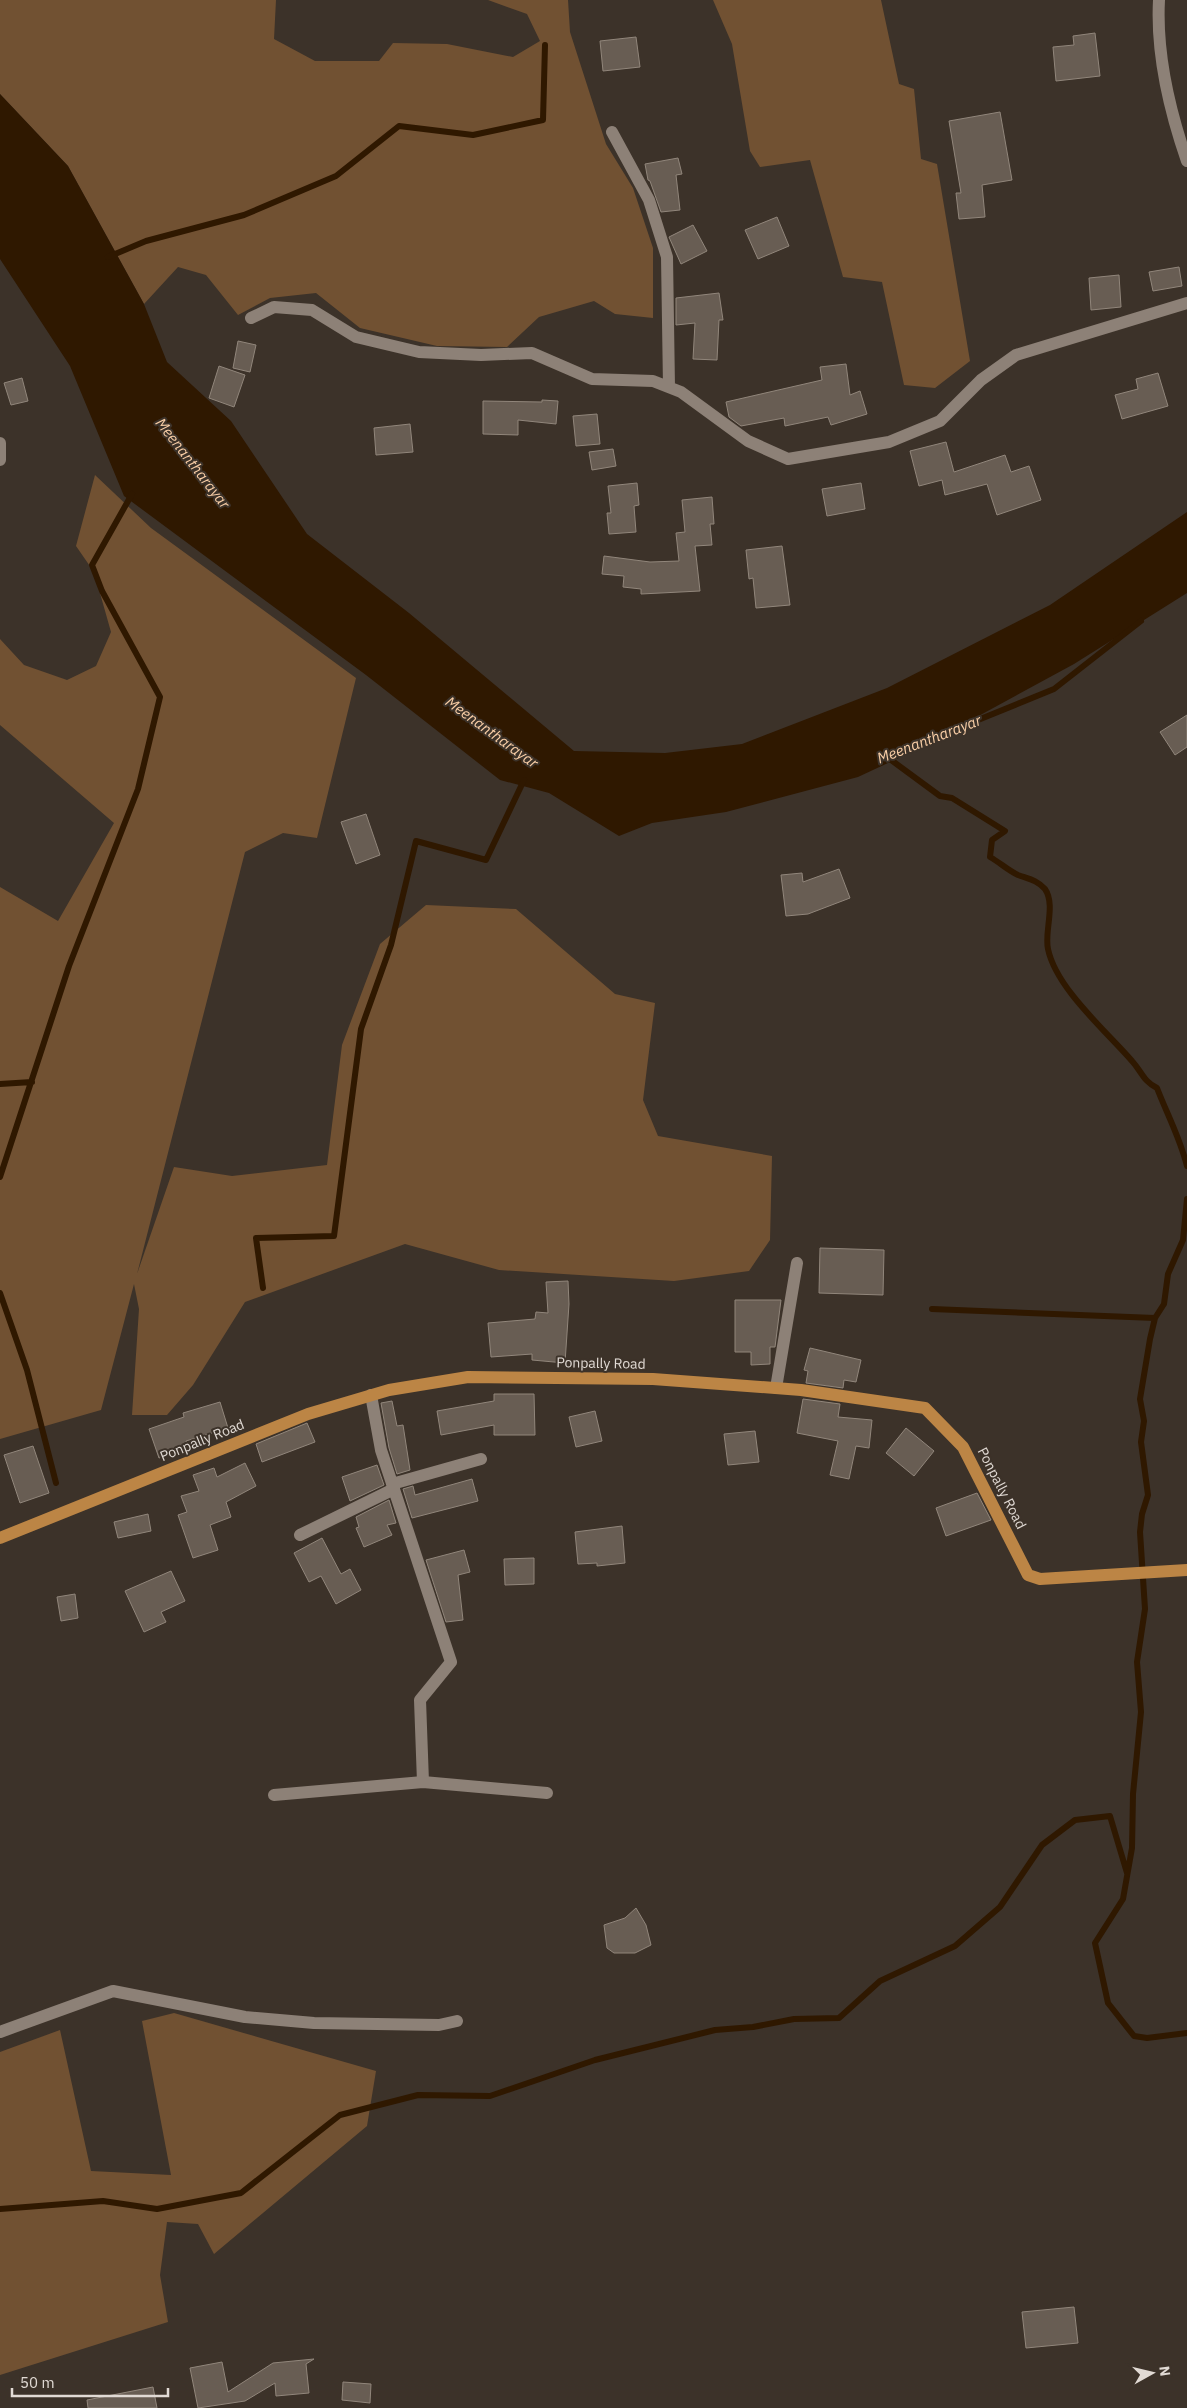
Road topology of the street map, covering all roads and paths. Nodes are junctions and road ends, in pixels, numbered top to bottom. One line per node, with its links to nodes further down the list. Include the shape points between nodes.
1 (1159, 0): 3 (street, via 1158,21 1165,83)
2 (612, 132): 6 (street, via 649,200 667,257)
3 (1187, 161)
4 (1187, 303): 6 (street, via 1016,355 982,380 940,421 889,442 788,459 748,441 681,392)
5 (251, 318): 6 (street, via 274,307 312,310 356,337 419,352 532,353 592,379 653,381)
6 (669, 387)
7 (0, 443): 8 (street)
8 (0, 460)
9 (797, 1263): 10 (street)
10 (776, 1388): 11 (main road, Ponpally Road, via 653,1379 468,1377); 16 (main road, Ponpally Road, via 925,1408 963,1447 1028,1575 1040,1579)
11 (371, 1395): 13 (street, via 381,1450); 15 (main road, Ponpally Road, via 308,1414)
12 (481, 1459): 13 (street)
13 (393, 1486): 14 (street); 17 (street, via 451,1662 420,1700)
14 (300, 1536)
15 (0, 1538)
16 (1187, 1570)
17 (423, 1782): 18 (street); 19 (street)
18 (547, 1793)
19 (274, 1795)
20 (456, 2020): 21 (street, via 439,2025 314,2023 255,2018 113,1991)
21 (0, 2032)

